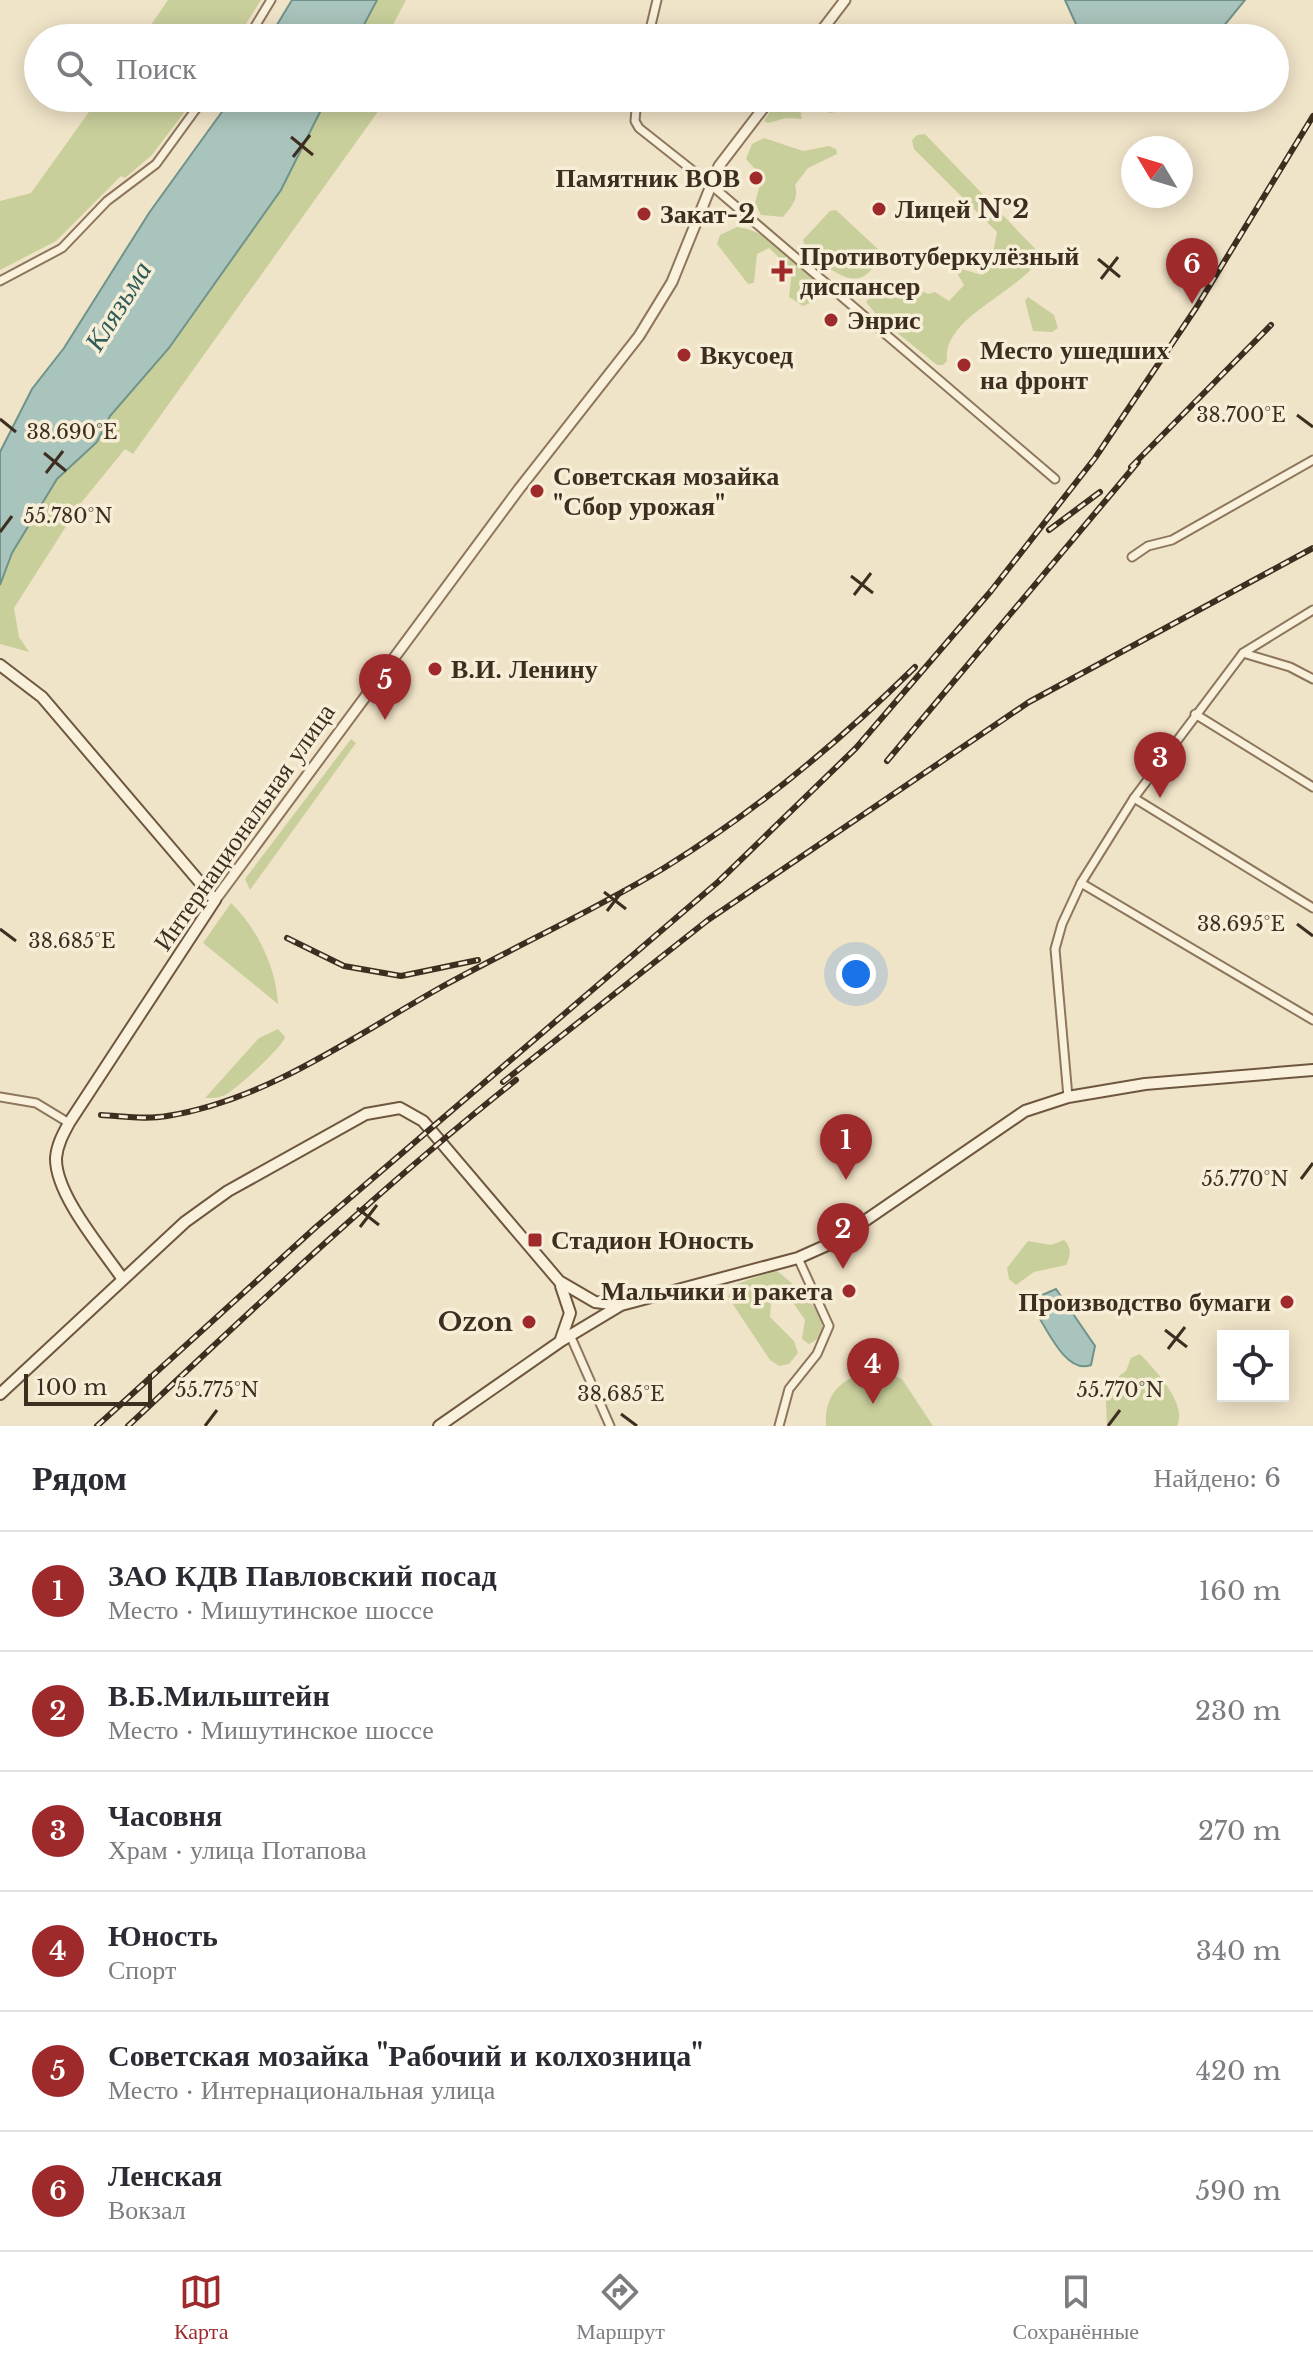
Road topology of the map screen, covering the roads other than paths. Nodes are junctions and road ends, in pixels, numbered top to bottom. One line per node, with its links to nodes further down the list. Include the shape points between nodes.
1 (271, 0): 4 (street)
2 (657, 0): 5 (street)
3 (845, 0): 6 (street)
4 (256, 24)
5 (651, 24)
6 (827, 24)
7 (194, 112): 11 (street, via 156,164 107,201 62,248)
8 (636, 112): 10 (street, via 639,128)
9 (760, 112): 10 (street, Интернациональная улица, via 719,166)
10 (711, 185): 13 (street); 23 (street, Интернациональная улица, via 672,282 639,336)
11 (0, 281)
12 (1313, 460): 14 (street)
13 (1055, 479)
14 (1132, 557)
15 (1313, 610): 16 (street)
16 (1243, 653): 18 (street); 19 (street)
17 (0, 665): 23 (main road, via 42,697)
18 (1313, 679)
19 (1195, 714): 20 (street); 21 (street)
20 (1313, 787)
21 (1134, 798): 22 (street); 24 (street)
22 (1081, 883): 25 (street); 28 (street, via 1055,949)
23 (215, 900): 29 (main road, Интернациональная улица)
24 (1313, 908)
25 (1313, 1020)
26 (1313, 1070): 28 (main road, via 1145,1084)
27 (0, 1097): 29 (street, via 36,1103)
28 (1068, 1097): 30 (main road, via 1012,1118 834,1242)
29 (69, 1123): 31 (main road, Интернациональная улица, via 59,1144 59,1175)
30 (798, 1258): 33 (main road); 38 (street, via 829,1326 817,1354 789,1389)
31 (122, 1278): 32 (main road, via 228,1191 349,1122 381,1109 400,1108 423,1121); 35 (main road)
32 (559, 1281): 33 (main road, via 595,1302); 34 (main road, via 570,1313)
33 (621, 1305): 34 (main road)
34 (566, 1338): 36 (main road); 37 (street)
35 (0, 1394)
36 (439, 1426)
37 (610, 1426)
38 (779, 1426)

